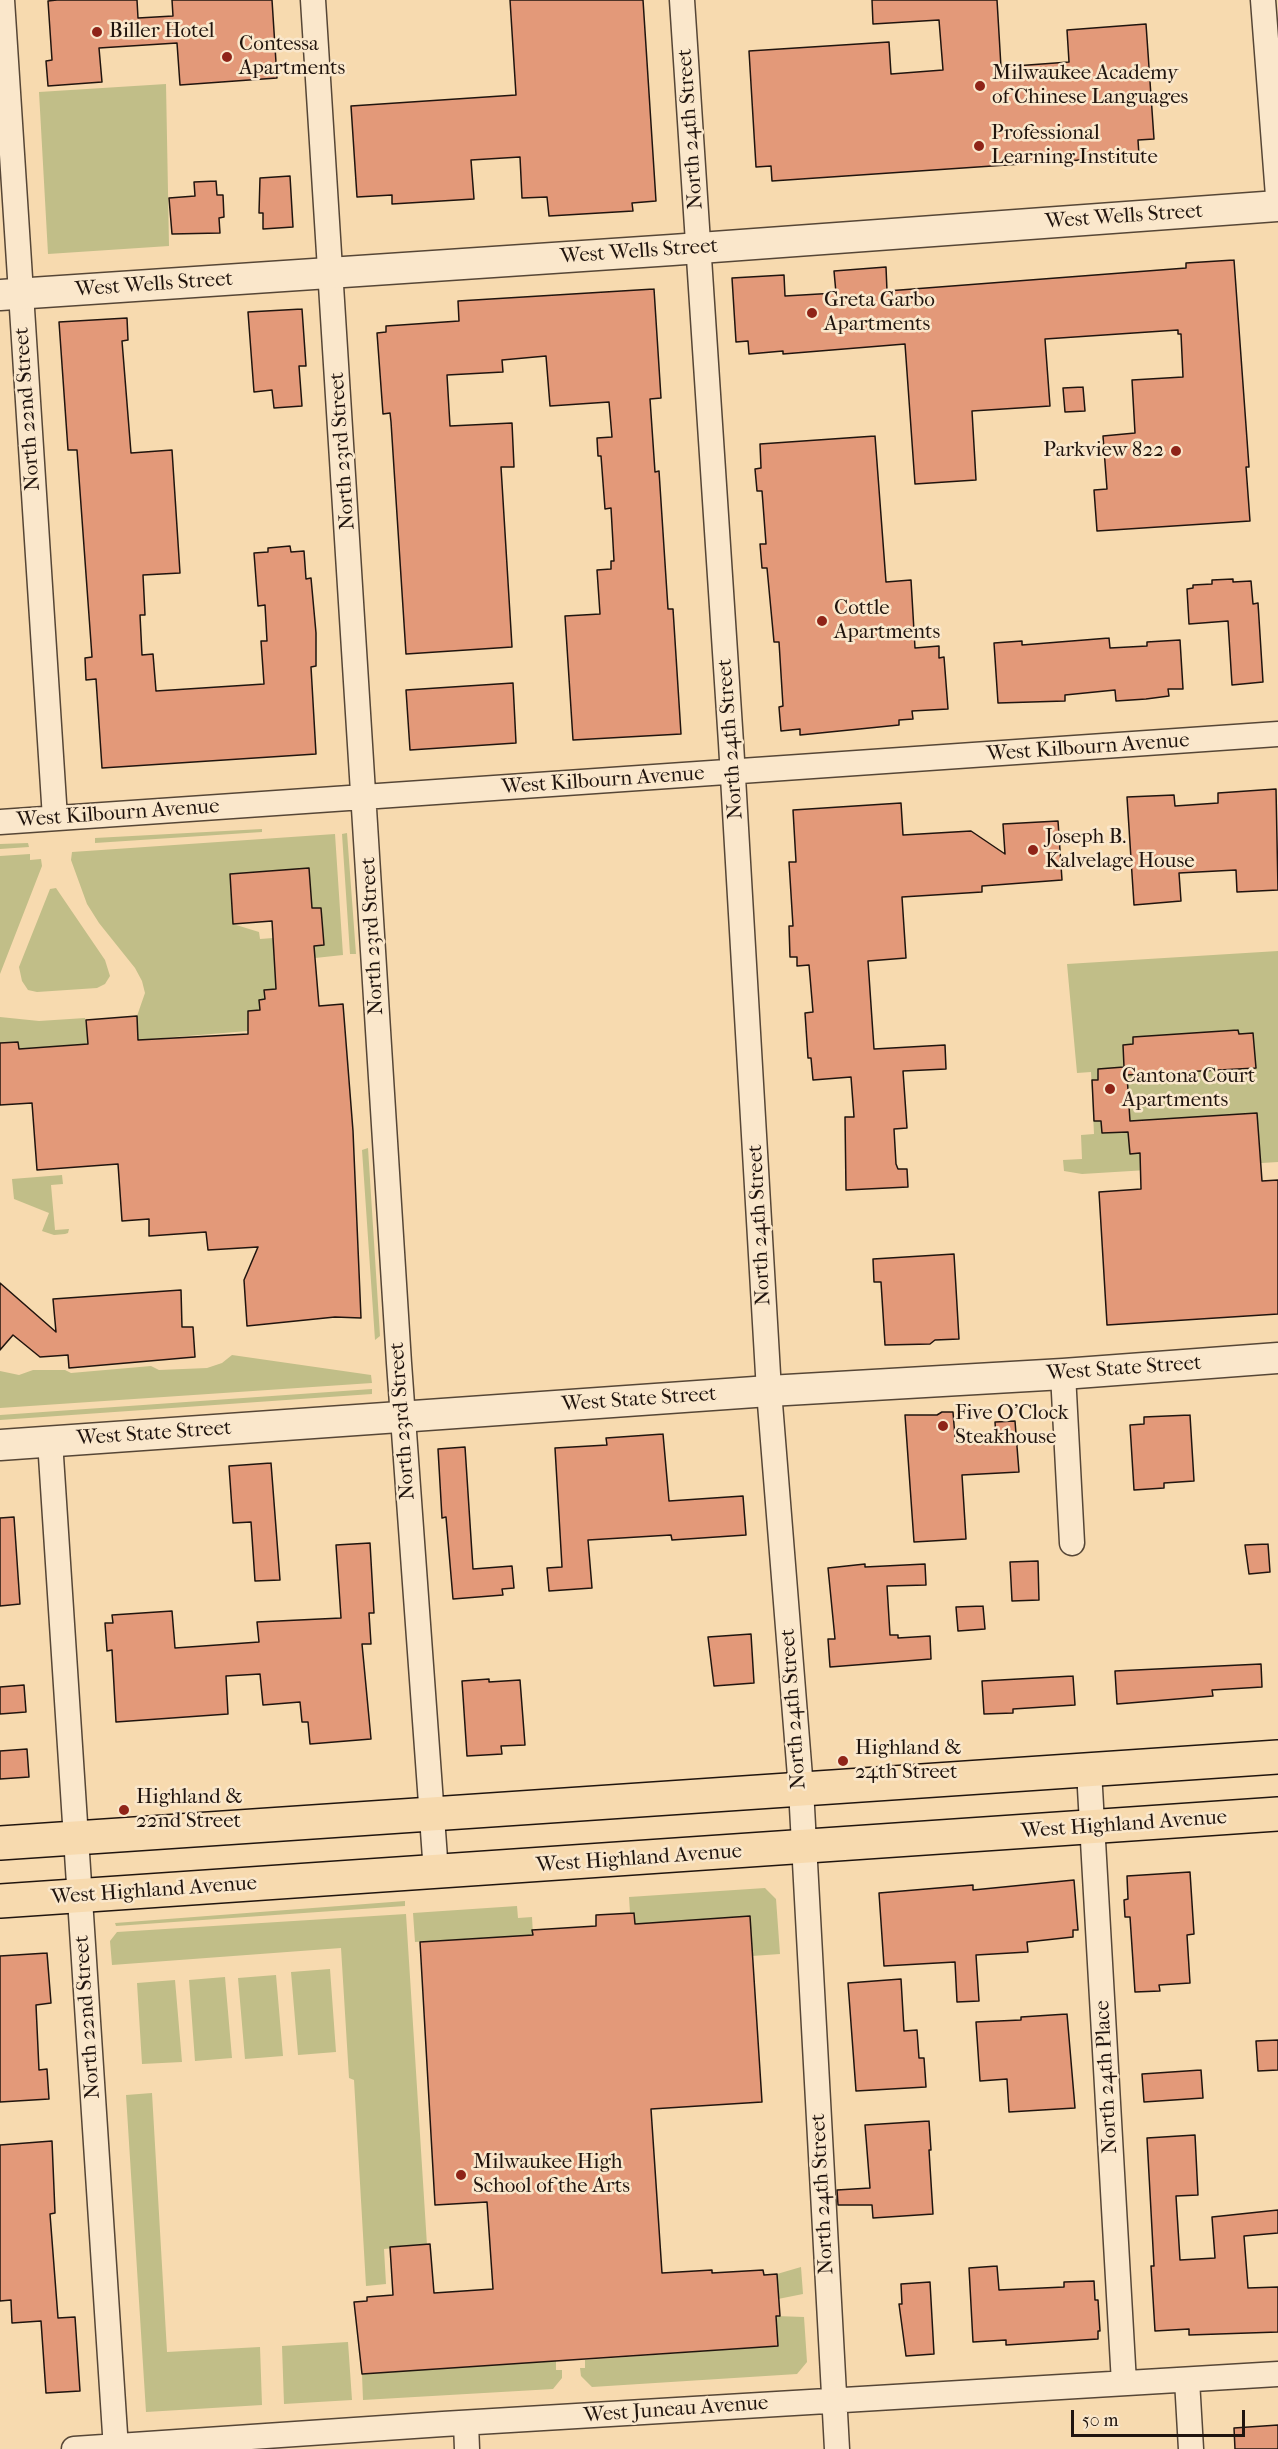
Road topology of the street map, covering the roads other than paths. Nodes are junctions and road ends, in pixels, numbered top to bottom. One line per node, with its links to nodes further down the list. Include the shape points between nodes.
1 (2, 0): 9 (street, North 22nd Street)
2 (313, 0): 8 (street, North 23rd Street)
3 (682, 0): 7 (street, North 24th Street)
4 (1263, 0): 5 (street)
5 (1278, 196)
6 (1278, 206): 7 (street, West Wells Street)
7 (700, 248): 8 (street, West Wells Street); 11 (street, North 24th Street)
8 (331, 273): 9 (street, West Wells Street); 12 (street, North 23rd Street)
9 (11, 294): 13 (street, North 22nd Street)
10 (1278, 734): 11 (street, West Kilbourn Avenue)
11 (733, 772): 12 (street, West Kilbourn Avenue); 17 (street, North 24th Street)
12 (364, 797): 13 (street, West Kilbourn Avenue); 18 (street, North 23rd Street)
13 (55, 818): 14 (street, West Kilbourn Avenue)
14 (0, 822)
15 (1278, 1358): 16 (street, West State Street)
16 (1063, 1374): 17 (street, West State Street); 21 (street)
17 (770, 1391): 18 (street, West State Street); 24 (street, North 24th Street)
18 (403, 1416): 19 (street, West State Street); 25 (street, North 23rd Street)
19 (50, 1441): 20 (street, West State Street); 28 (street, North 22nd Street)
20 (0, 1445)
21 (1072, 1543)
22 (1278, 1757): 23 (main road)
23 (1089, 1771): 24 (main road); 27 (street, North 24th Place)
24 (801, 1789): 25 (main road); 30 (street, North 24th Street)
25 (432, 1814): 28 (main road); 31 (street, North 23rd Street)
26 (1278, 1814): 27 (main road, West Highland Avenue)
27 (1093, 1828): 30 (main road, West Highland Avenue); 36 (street, North 24th Place)
28 (77, 1837): 29 (main road); 32 (street, North 22nd Street)
29 (0, 1843)
30 (804, 1848): 31 (main road, West Highland Avenue); 37 (street, North 24th Street)
31 (436, 1872): 32 (main road, West Highland Avenue)
32 (81, 1895): 33 (main road, West Highland Avenue); 39 (street, North 22nd Street)
33 (0, 1901)
34 (1278, 2374): 35 (street, West Juneau Avenue)
35 (1187, 2380): 36 (street, West Juneau Avenue); 43 (street)
36 (1124, 2383): 37 (street, West Juneau Avenue)
37 (834, 2400): 38 (street, West Juneau Avenue); 42 (street, North 24th Street)
38 (466, 2423): 39 (street, West Juneau Avenue); 41 (street)
39 (116, 2448): 40 (street, West Juneau Avenue)
40 (74, 2449)
41 (467, 2449)
42 (837, 2449)
43 (1191, 2449)

